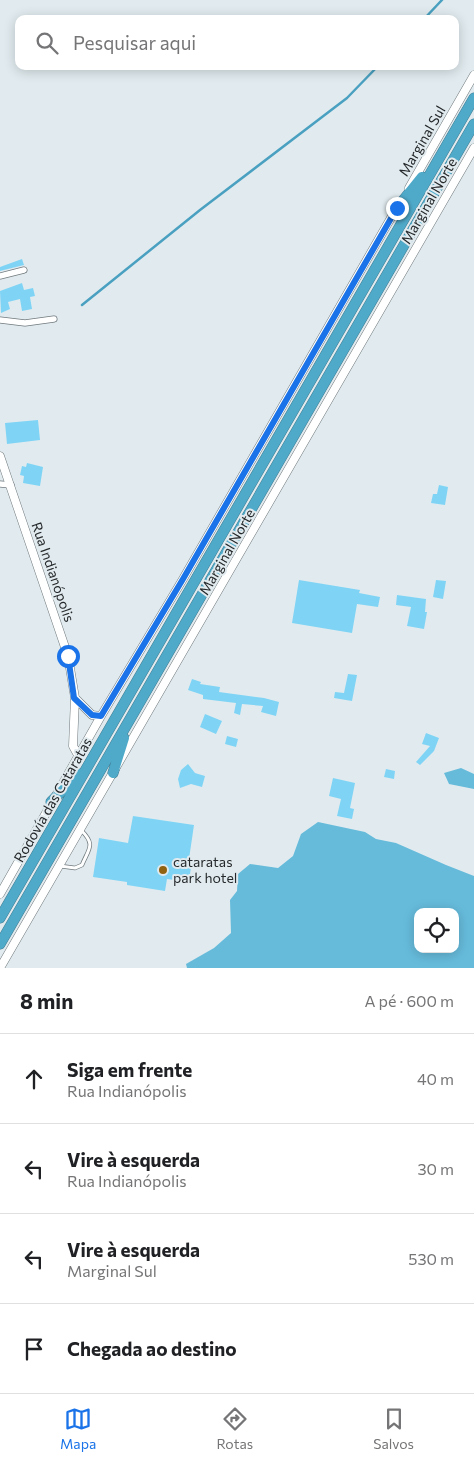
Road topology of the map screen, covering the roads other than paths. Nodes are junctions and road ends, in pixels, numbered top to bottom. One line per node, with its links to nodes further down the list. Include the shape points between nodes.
1 (474, 75): 6 (street, Marginal Sul)
2 (474, 98): 5 (highway, Rodovía das Cataratas)
3 (473, 127): 16 (highway, Rodovía das Cataratas)
4 (474, 148): 19 (street, Marginal Norte)
5 (442, 153): 6 (highway); 18 (highway, Rodovía das Cataratas)
6 (397, 208): 15 (street, Marginal Sul)
7 (24, 270): 8 (street)
8 (0, 276)
9 (0, 320): 10 (street, via 25,323)
10 (54, 320)
11 (0, 456): 13 (street, Rua Indianópolis)
12 (0, 484): 13 (street)
13 (11, 485): 14 (street, Rua Indianópolis, via 68,656)
14 (74, 698): 15 (street, via 92,715); 17 (street, Rua Indianópolis, via 72,746)
15 (101, 716): 17 (street, Marginal Sul)
16 (130, 720): 19 (highway); 25 (highway, Rodovía das Cataratas)
17 (78, 755): 20 (street, Marginal Sul)
18 (90, 762): 20 (highway); 24 (highway, Rodovía das Cataratas)
19 (113, 773): 21 (street, Marginal Norte)
20 (51, 802): 23 (street, Marginal Sul)
21 (80, 829): 22 (street, Marginal Norte); 22 (lane, via 90,838 82,865 75,868)
22 (59, 866): 26 (street, Marginal Norte)
23 (0, 894)
24 (0, 918)
25 (0, 944)
26 (0, 968)

